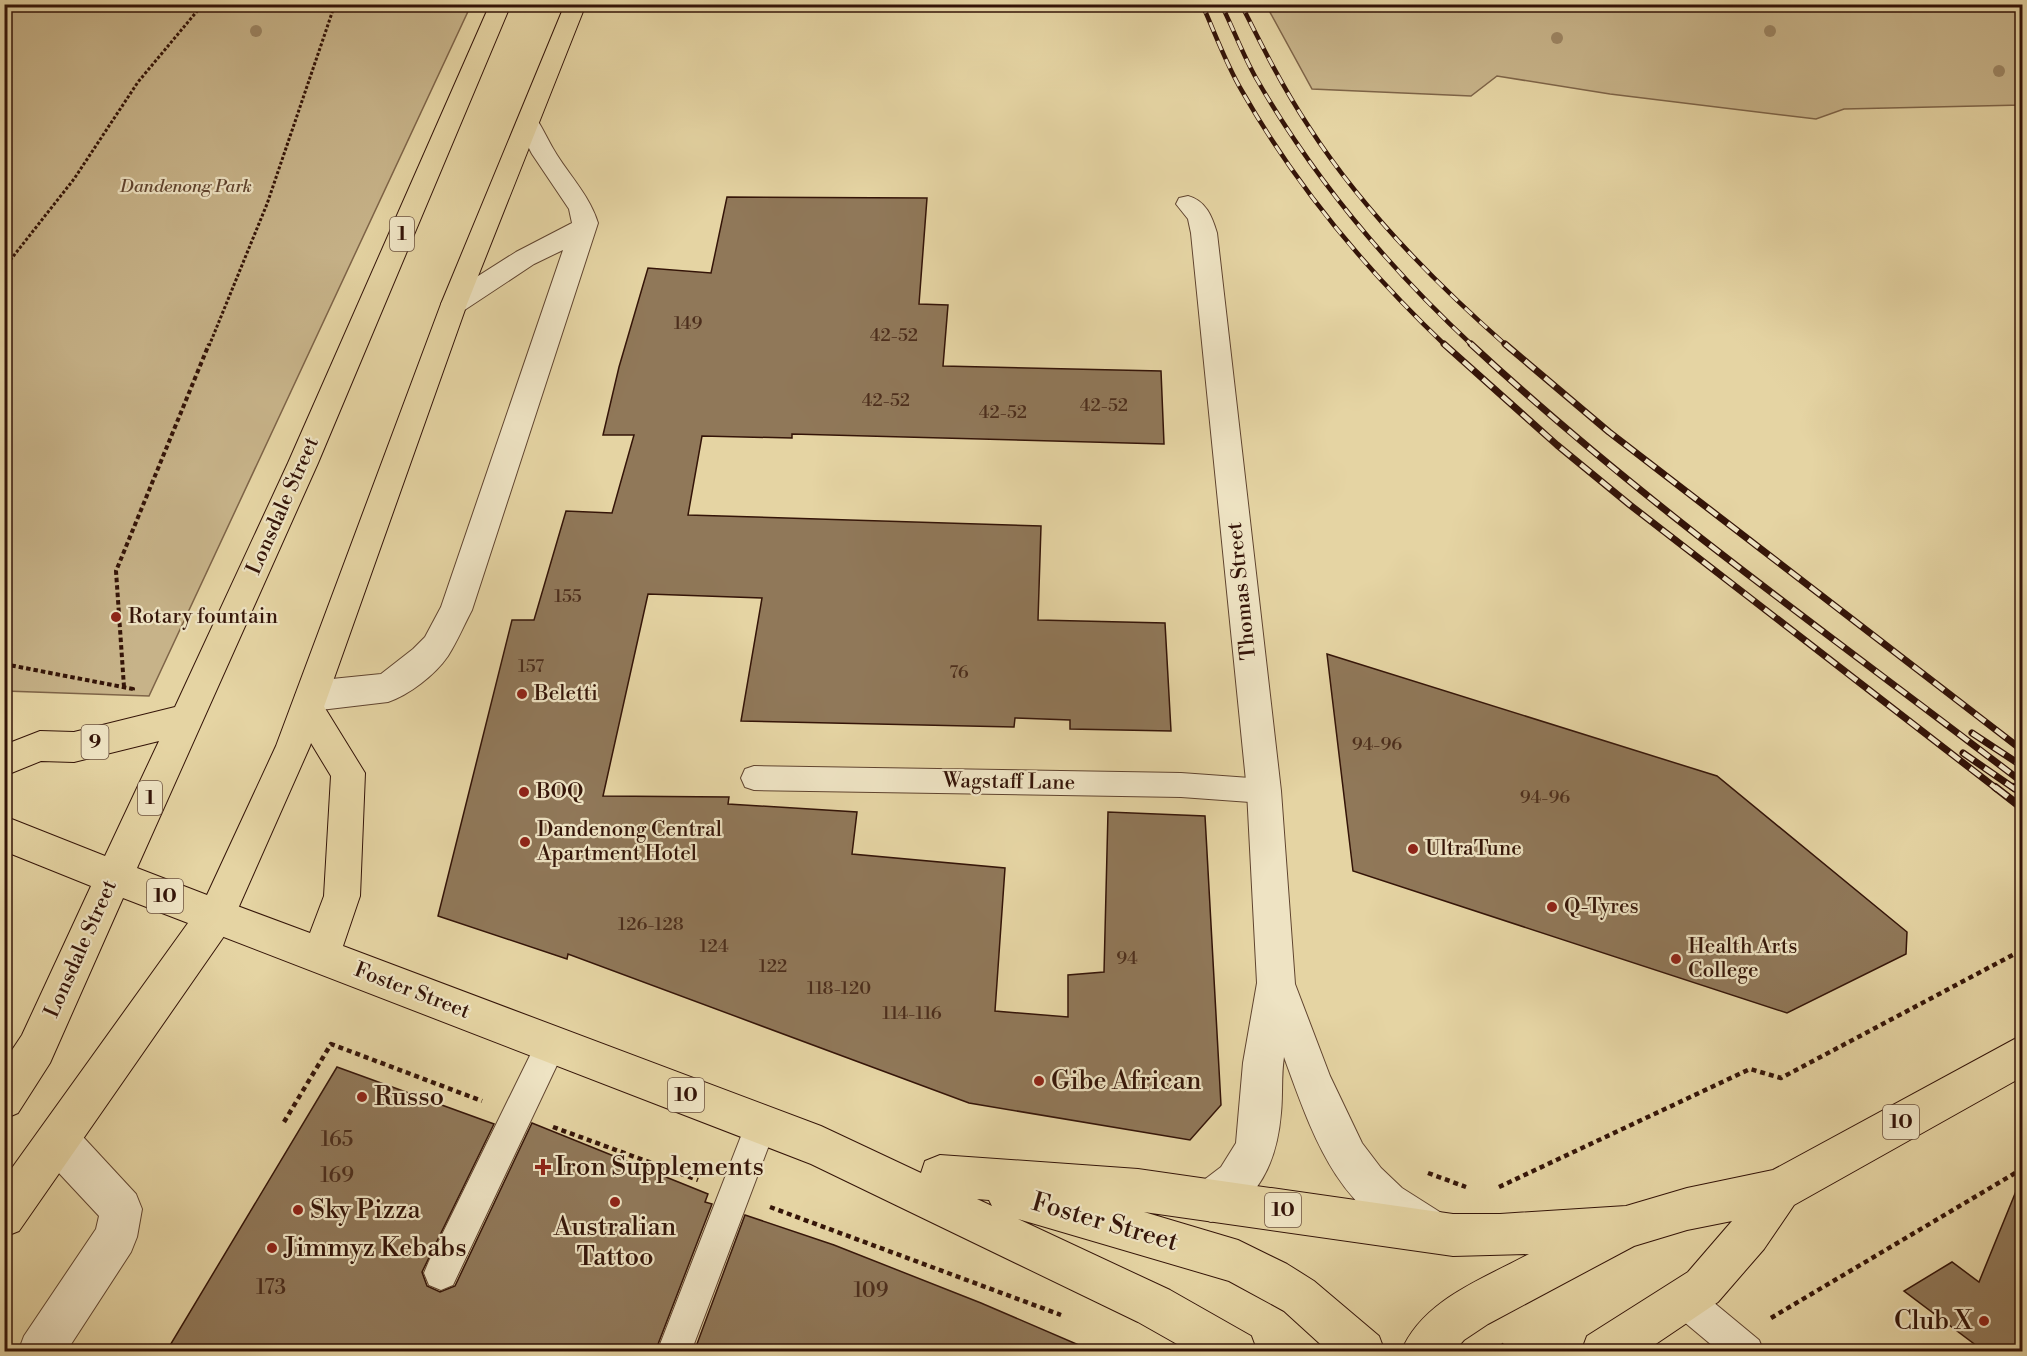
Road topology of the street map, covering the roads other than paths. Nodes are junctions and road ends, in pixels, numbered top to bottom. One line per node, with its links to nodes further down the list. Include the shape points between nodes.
1 (501, 4): 8 (main road, Lonsdale Street / 1, via 303,463)
2 (576, 4): 3 (main road)
3 (528, 123): 5 (street, via 581,208 585,220); 6 (main road)
4 (1188, 204): 11 (street, Thomas Street, via 1200,217 1204,233)
5 (582, 230): 6 (street, via 525,258); 7 (street, via 456,610 443,637 425,659 388,688)
6 (454, 304): 7 (main road)
7 (310, 703): 14 (main road); 15 (main road, via 348,773 342,896)
8 (186, 719): 9 (main road, 9, via 74,747 40,746); 13 (main road, Lonsdale Street / 1)
9 (4, 761)
10 (754, 777): 11 (lane, Wagstaff Lane, via 1181,785)
11 (1264, 791): 16 (street, Thomas Street)
12 (4, 833): 13 (main road, Foster Street)
13 (113, 877): 14 (main road, Foster Street / 10); 19 (main road, Lonsdale Street / 1, via 36,1049)
14 (216, 916): 15 (main road, Foster Street / 10); 21 (main road)
15 (321, 956): 17 (main road, Foster Street / 10)
16 (1276, 983): 25 (street, Thomas Street, via 1263,1063 1256,1149 1236,1182); 28 (street, Thomas Street, via 1314,1085 1347,1158 1387,1203)
17 (552, 1044): 20 (main road, Foster Street / 10); 29 (lane)
18 (2022, 1054): 24 (main road, 10)
19 (4, 1099)
20 (761, 1124): 22 (main road, Foster Street / 10); 33 (lane)
21 (58, 1141): 26 (main road); 32 (street, via 121,1209 116,1237)
22 (821, 1147): 23 (main road, Foster Street / 10); 34 (main road, Foster Street / 10, via 1154,1306)
23 (940, 1176): 25 (main road, 10, via 1138,1190); 35 (main road, Foster Street / 10, via 1238,1262 1299,1296)
24 (1779, 1190): 27 (main road, 10, via 1686,1209); 30 (main road, 10, via 1717,1272 1703,1287)
25 (1211, 1201): 28 (main road, 10)
26 (4, 1216)
27 (1626, 1227): 28 (main road, 10, via 1500,1235); 36 (main road, 10, via 1472,1308 1448,1324)
28 (1433, 1232)
29 (441, 1273)
30 (1683, 1299): 31 (lane); 37 (main road, 10)
31 (1740, 1346)
32 (40, 1352)
33 (674, 1352)
34 (1235, 1352)
35 (1363, 1352)
36 (1423, 1352)
37 (1603, 1352)

